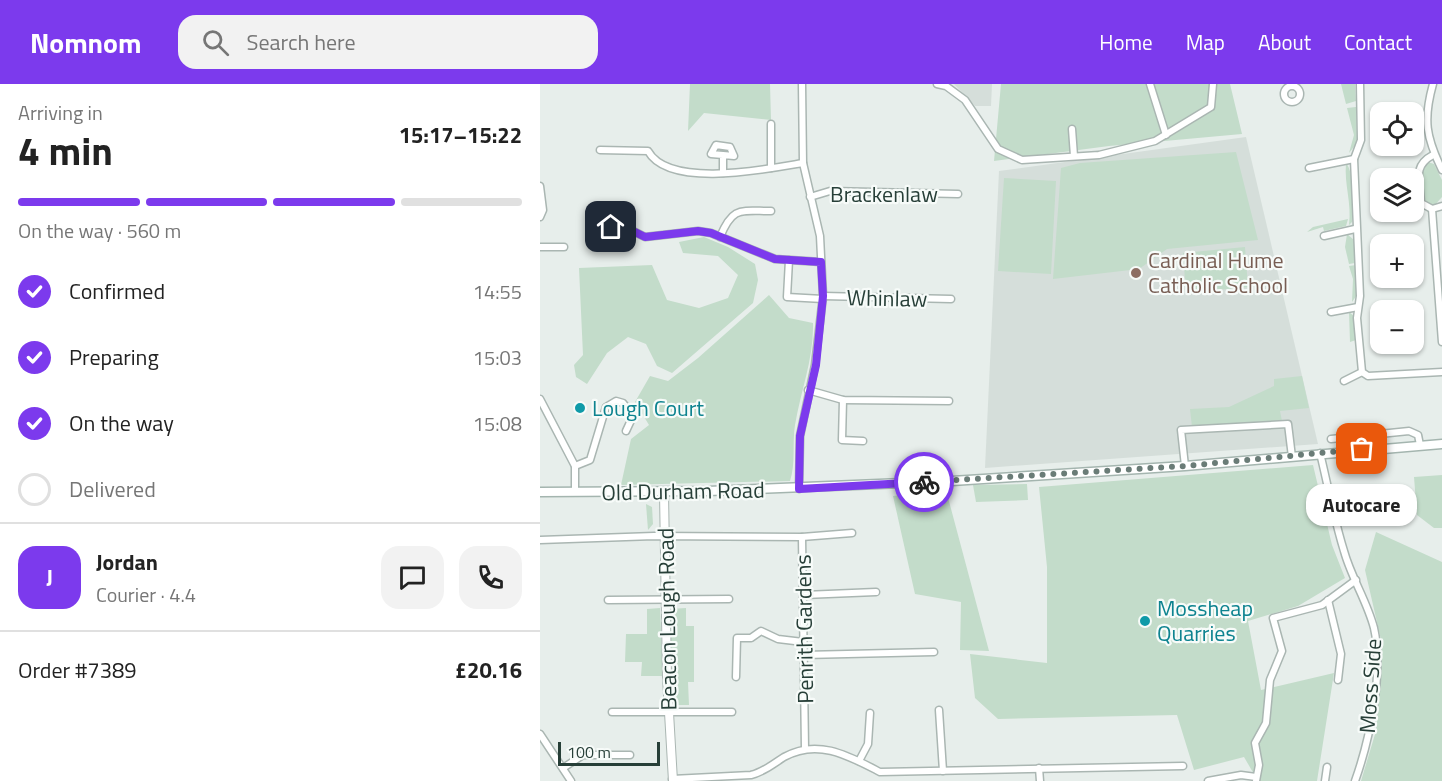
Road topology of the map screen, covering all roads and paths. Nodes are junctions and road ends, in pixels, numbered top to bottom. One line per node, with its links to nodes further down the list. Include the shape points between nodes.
1 (802, 84): 17 (street)
2 (937, 84): 15 (street, via 965,100 998,149 1022,160)
3 (1150, 84): 11 (street)
4 (1213, 84): 11 (street, via 1211,106)
5 (1304, 84): 8 (street)
6 (1360, 84): 16 (street, via 1361,140)
7 (1433, 84): 14 (street, via 1426,110)
8 (1293, 87)
9 (771, 124): 18 (street)
10 (1072, 129): 15 (street)
11 (1166, 135): 15 (street, via 1100,155)
12 (600, 150): 21 (street, via 648,151 659,165 670,170)
13 (723, 155): 21 (street)
14 (1433, 155): 20 (street); 26 (street, via 1418,167 1421,203)
15 (1074, 156)
16 (1354, 159): 19 (street); 30 (street)
17 (803, 163): 18 (street); 24 (street)
18 (771, 168): 21 (street)
19 (1309, 168)
20 (1442, 170)
21 (723, 173)
22 (540, 186): 28 (street)
23 (958, 194): 24 (street, Brackenlaw, via 830,192)
24 (810, 197): 36 (street, via 820,236)
25 (1442, 206): 26 (street)
26 (1432, 209): 37 (street)
27 (771, 211): 32 (street, via 736,211)
28 (540, 218)
29 (602, 226): 32 (street, via 629,229 645,237 698,231)
30 (1356, 229): 31 (street); 40 (street)
31 (1324, 236)
32 (720, 237): 35 (street, via 758,254)
33 (540, 247): 34 (street)
34 (564, 247)
35 (789, 261): 36 (street); 38 (street, Whinlaw, via 787,297)
36 (821, 262): 38 (street)
37 (1439, 272): 42 (street)
38 (823, 298): 39 (street, Whinlaw); 46 (street, via 816,365)
39 (951, 299)
40 (1358, 307): 41 (street); 43 (street)
41 (1331, 312)
42 (1442, 342)
43 (1362, 372): 44 (street, via 1368,376); 45 (street)
44 (1442, 372)
45 (1344, 381)
46 (808, 390): 48 (street); 59 (street, via 800,436)
47 (540, 399): 57 (street)
48 (843, 400): 49 (street); 52 (street, via 842,440)
49 (950, 401)
50 (626, 431): 57 (street, via 633,416 631,411 623,403 612,403 606,407 590,460)
51 (1331, 439): 54 (street, via 1409,430 1418,435)
52 (863, 441)
53 (1442, 444): 54 (main road, Old Durham Road)
54 (1420, 445): 55 (main road, Old Durham Road)
55 (1320, 453): 56 (main road, Old Durham Road); 67 (street, Moss Side, via 1344,554)
56 (1292, 457): 58 (main road, Old Durham Road); 58 (street, via 1288,424 1181,430)
57 (575, 466): 60 (street)
58 (1185, 466): 59 (main road, Old Durham Road)
59 (799, 489): 62 (main road, Old Durham Road)
60 (575, 491): 61 (main road, Old Durham Road); 62 (main road, Old Durham Road)
61 (540, 492)
62 (664, 492): 64 (street, Beacon Lough Road)
63 (852, 533): 65 (street)
64 (666, 536): 65 (street, Penrith Gardens); 66 (street, Penrith Gardens); 73 (street, Beacon Lough Road)
65 (802, 537): 69 (street, Penrith Gardens)
66 (540, 540)
67 (1356, 579): 72 (street); 99 (street, Moss Side, via 1374,627 1376,646 1374,704 1365,753)
68 (876, 592): 69 (street)
69 (804, 596): 74 (street, Penrith Gardens)
70 (729, 599): 73 (street)
71 (608, 600): 73 (street)
72 (1328, 600): 78 (street, via 1341,654); 93 (street, via 1273,618 1282,651 1270,680 1266,723 1255,743 1259,765)
73 (667, 601): 81 (street, Beacon Lough Road)
74 (803, 642): 76 (street, Penrith Gardens); 77 (street, via 778,639 761,631 751,638 737,638)
75 (934, 652): 76 (street)
76 (804, 655): 85 (street, Penrith Gardens)
77 (736, 677)
78 (1338, 680)
79 (939, 710): 92 (street)
80 (612, 712): 81 (street)
81 (669, 712): 82 (street); 94 (street, Beacon Lough Road)
82 (732, 712)
83 (870, 713): 87 (street, via 868,744)
84 (540, 734): 90 (street)
85 (806, 749): 87 (street, via 834,750); 94 (street, via 752,775)
86 (630, 755): 90 (street, via 583,755)
87 (859, 761): 92 (street, via 880,772)
88 (1183, 766): 91 (street)
89 (1327, 767): 98 (street)
90 (563, 768): 95 (street)
91 (1039, 768): 92 (street); 96 (street)
92 (944, 771)
93 (1256, 779): 97 (street, via 1240,775)
94 (672, 780)
95 (571, 781)
96 (1040, 781)
97 (1208, 781)
98 (1325, 781)
99 (1355, 781)

